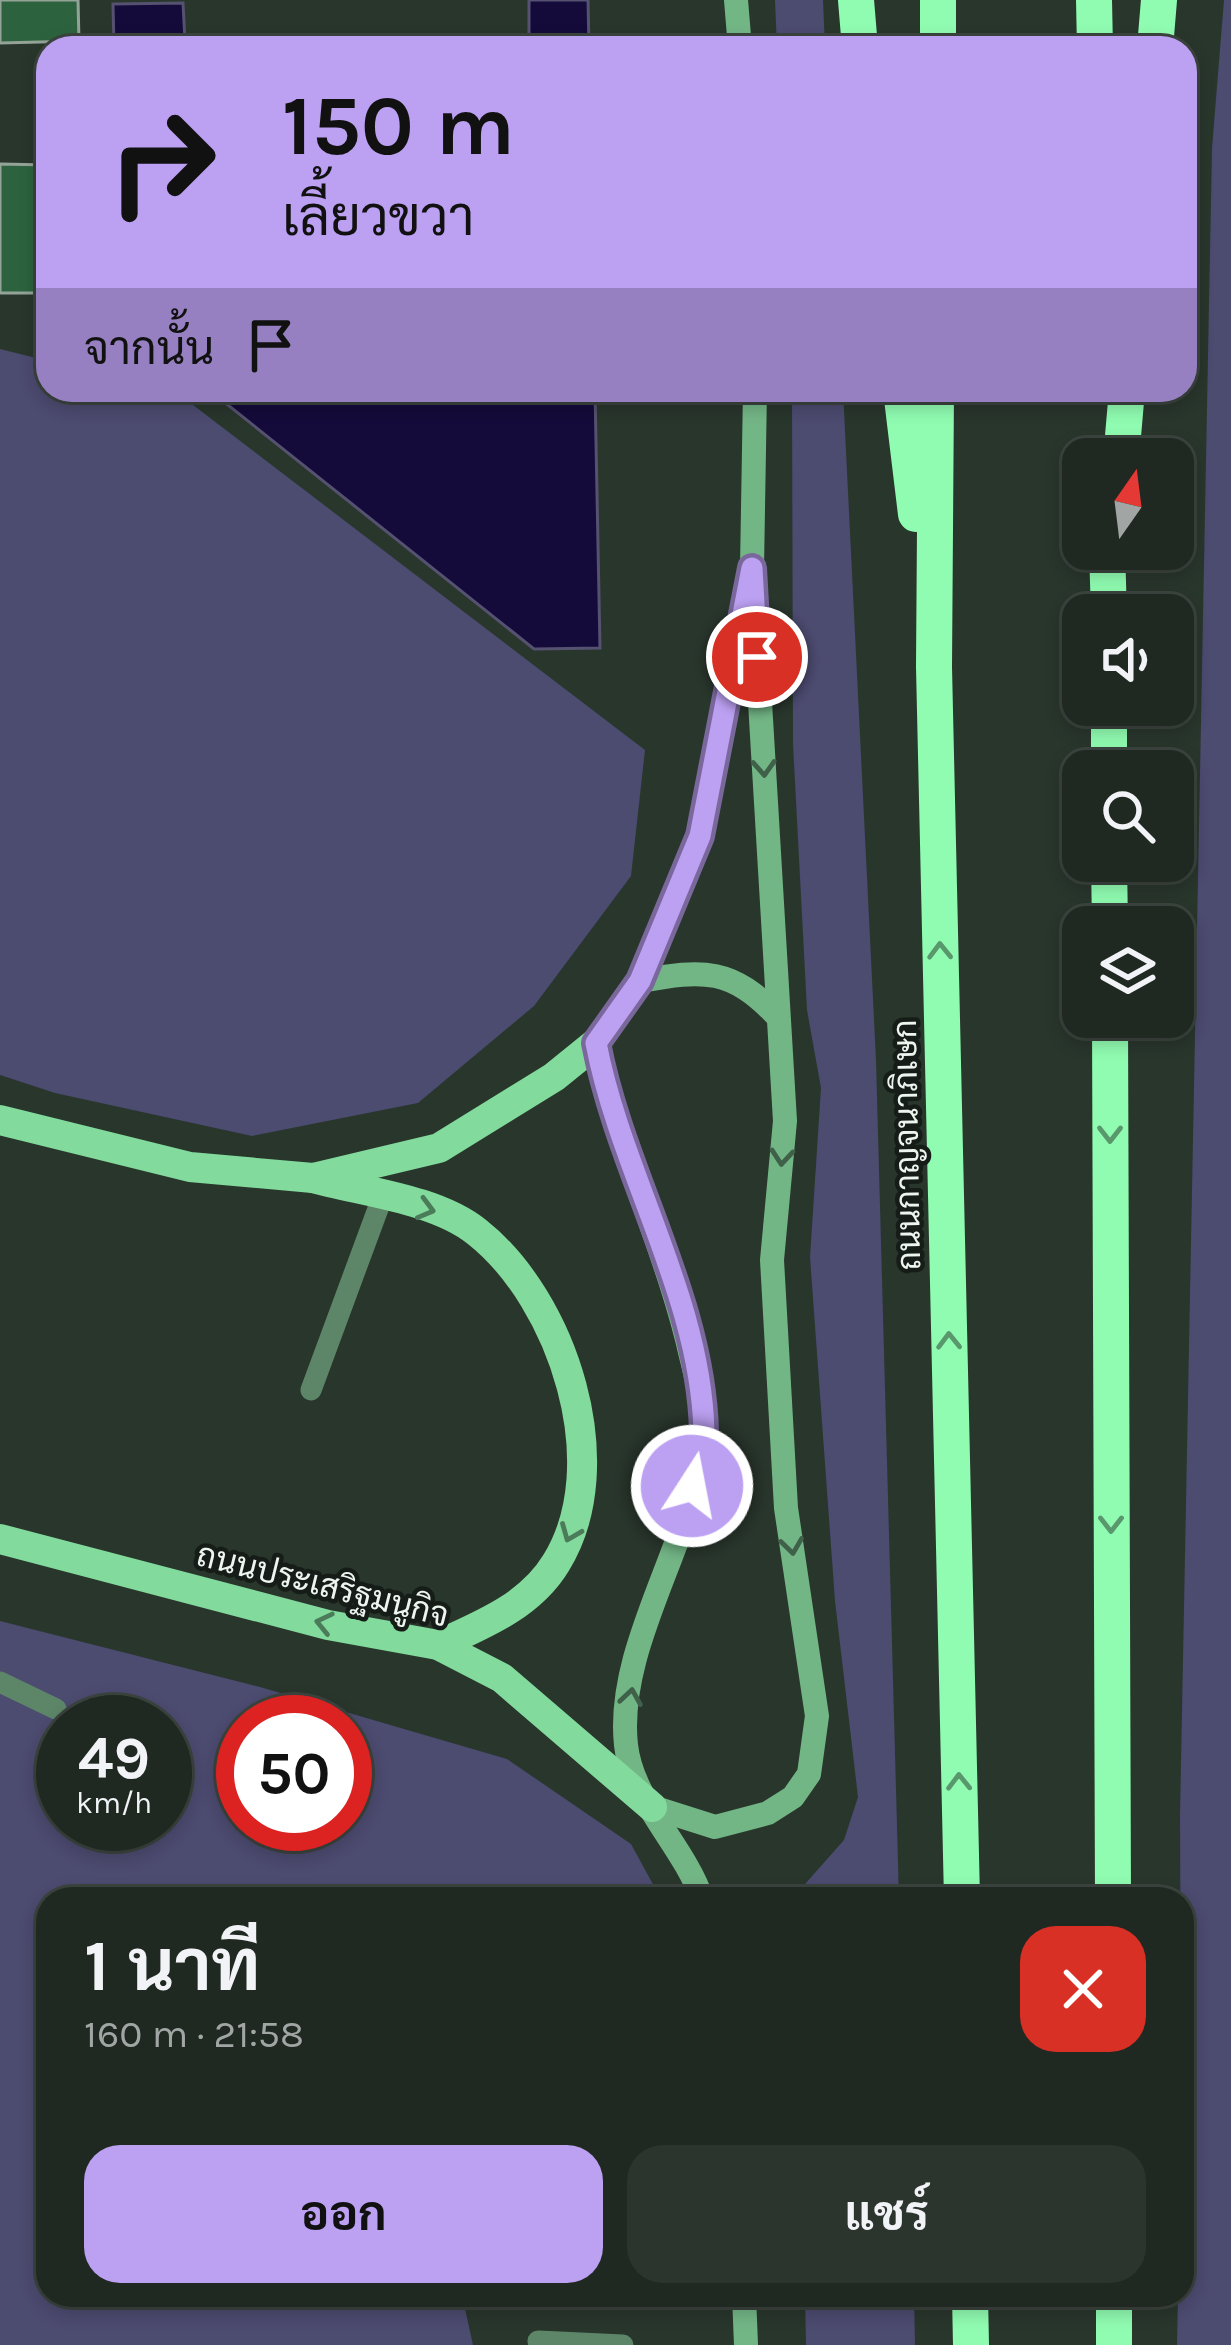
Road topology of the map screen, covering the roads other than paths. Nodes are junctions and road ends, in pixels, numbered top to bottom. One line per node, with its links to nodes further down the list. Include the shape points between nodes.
1 (736, 0): 6 (main road)
2 (856, 0): 7 (highway)
3 (938, 0): 8 (highway)
4 (1094, 0): 9 (highway)
5 (1159, 0): 10 (highway)
6 (739, 36)
7 (859, 36)
8 (938, 36)
9 (1095, 36)
10 (1156, 36)
11 (755, 402): 18 (main road)
12 (902, 402): 19 (highway)
13 (936, 402): 19 (highway, ถนนกาญจนาภิเษก)
14 (1103, 402): 16 (highway)
15 (1125, 402): 17 (highway)
16 (1104, 438)
17 (1123, 438)
18 (752, 568): 20 (main road, via 700,836); 21 (main road, one-way to 21)
19 (934, 667): 34 (highway, ถนนกาญจนาภิเษก, one-way to 19)
20 (640, 981): 21 (main road, via 712,973 749,986); 23 (main road)
21 (778, 1017): 32 (main road, one-way to 32, via 785,1120 772,1260 786,1508 817,1716 814,1754 793,1797 741,1823 715,1827)
22 (1110, 1038): 35 (highway, one-way to 35)
23 (596, 1043): 25 (main road, via 440,1148); 32 (main road, one-way to 23, via 626,1744 629,1703 704,1436 677,1292 610,1113)
24 (0, 1120): 25 (main road, via 190,1167)
25 (313, 1178): 26 (main road)
26 (382, 1198): 27 (lane); 29 (main road, one-way to 29, via 447,1215 507,1260 533,1293 578,1428 583,1498 554,1567 511,1611)
27 (311, 1390)
28 (0, 1539): 29 (main road, ถนนประเสริฐมนูกิจ, one-way to 28)
29 (438, 1646): 32 (main road, ถนนประเสริฐมนูกิจ, via 502,1678)
30 (0, 1682): 31 (lane)
31 (36, 1699)
32 (652, 1808): 33 (main road)
33 (695, 1887)
34 (962, 1887)
35 (1113, 1887)
36 (744, 2307): 41 (main road)
37 (970, 2307): 42 (highway)
38 (1114, 2307): 43 (highway)
39 (538, 2341): 40 (lane)
40 (623, 2345)
41 (746, 2345)
42 (971, 2345)
43 (1114, 2345)

